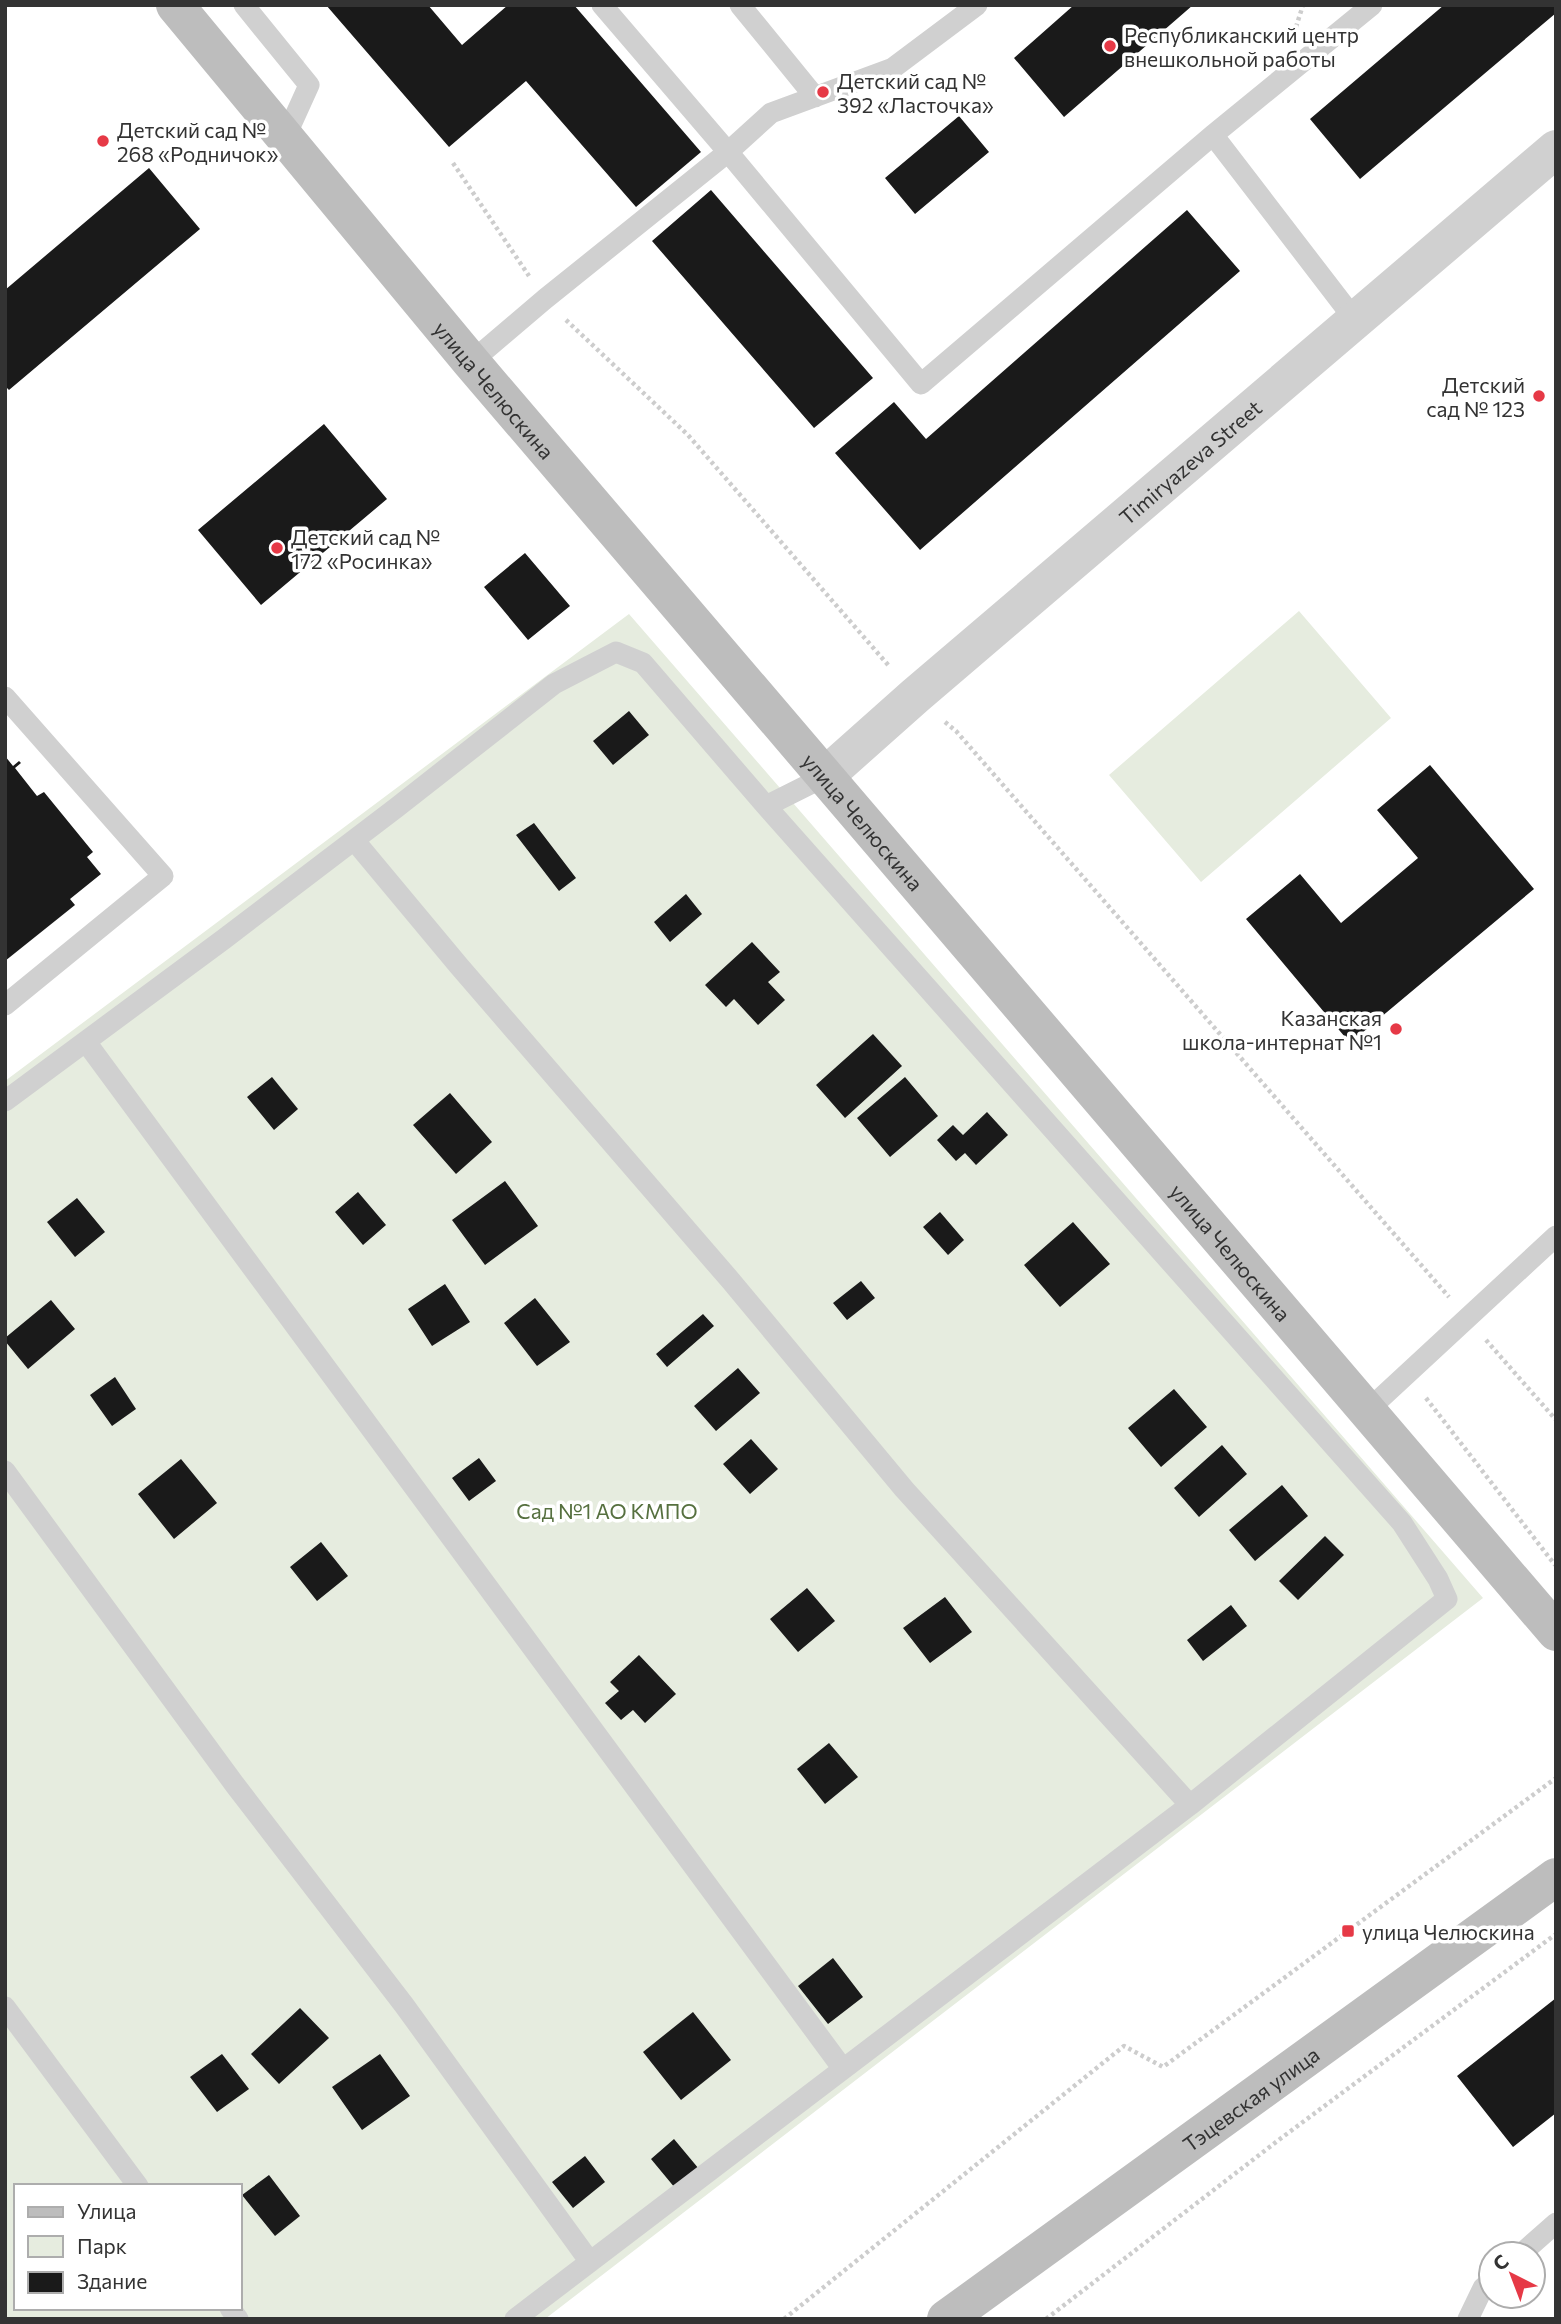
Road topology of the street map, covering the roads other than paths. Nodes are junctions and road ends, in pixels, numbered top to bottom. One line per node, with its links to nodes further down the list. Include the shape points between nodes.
1 (175, 5): 9 (main road, улица Челюскина)
2 (244, 5): 9 (lane, via 309,85)
3 (602, 5): 11 (lane)
4 (740, 5): 7 (lane)
5 (977, 5): 7 (lane, via 893,68)
6 (1372, 5): 8 (lane)
7 (815, 97): 11 (lane, via 771,113)
8 (1213, 135): 11 (lane, via 921,384); 12 (lane)
9 (285, 138): 13 (main road, улица Челюскина)
10 (1556, 149): 12 (street, Timiryazeva Street)
11 (728, 152): 13 (lane)
12 (1355, 320): 15 (street, Timiryazeva Street)
13 (471, 362): 15 (main road, улица Челюскина)
14 (5, 697): 18 (lane, via 163,876)
15 (824, 777): 16 (lane); 22 (main road, улица Челюскина)
16 (766, 806): 17 (lane, via 643,663 617,652 554,684); 25 (lane, via 1402,1524 1447,1599)
17 (354, 840): 19 (lane); 25 (lane, via 905,1489)
18 (5, 1005)
19 (86, 1042): 20 (lane); 28 (lane)
20 (5, 1101)
21 (1556, 1236): 22 (lane)
22 (1368, 1410): 24 (main road, улица Челюскина)
23 (5, 1471): 32 (lane)
24 (1556, 1632)
25 (1190, 1805): 28 (lane)
26 (1556, 1877): 35 (main road, Тэцевская улица)
27 (5, 2007): 29 (lane)
28 (842, 2069): 32 (lane)
29 (137, 2184)
30 (1556, 2222): 31 (lane)
31 (1536, 2240)
32 (590, 2262): 34 (lane)
33 (1477, 2300): 36 (lane)
34 (515, 2319)
35 (946, 2319)
36 (1468, 2319)

